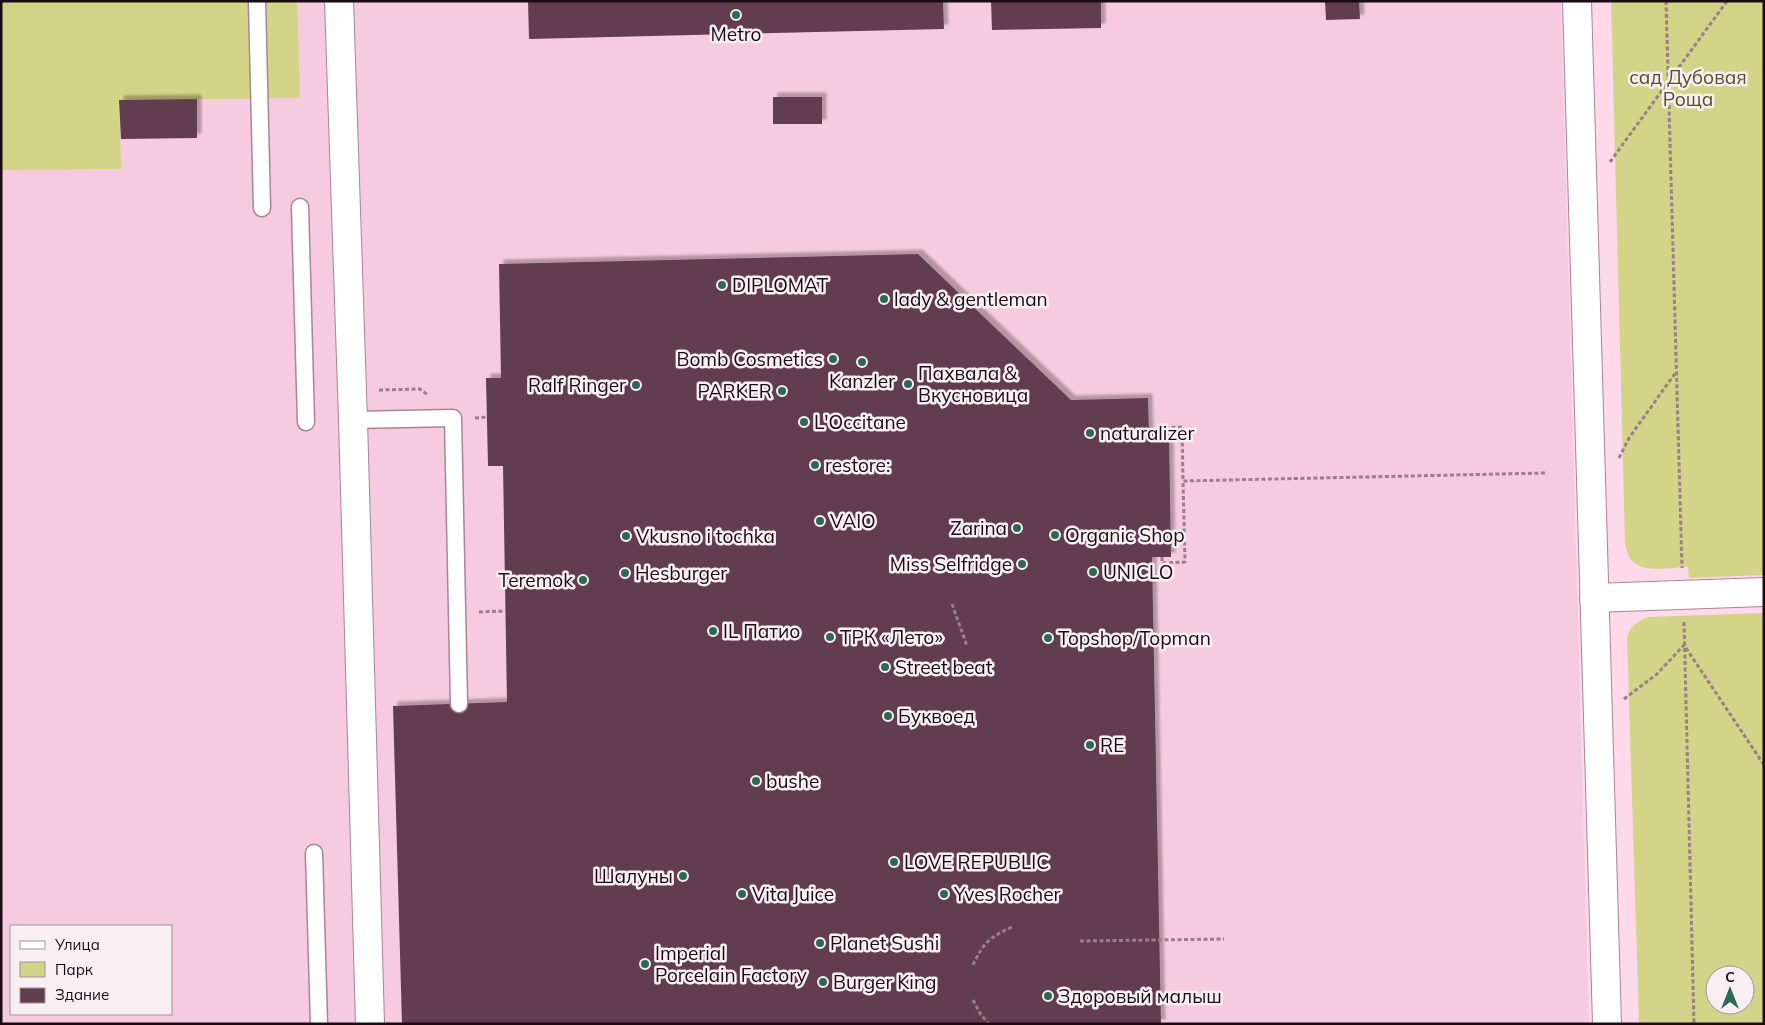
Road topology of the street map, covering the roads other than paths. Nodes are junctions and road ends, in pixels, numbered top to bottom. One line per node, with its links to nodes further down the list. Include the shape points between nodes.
1 (257, 1): 5 (lane)
2 (339, 1): 6 (street)
3 (1577, 1): 9 (street)
4 (300, 207): 7 (lane)
5 (262, 208)
6 (354, 420): 10 (lane, via 453,418); 13 (street)
7 (306, 422)
8 (1764, 592): 9 (street)
9 (1594, 598): 14 (street)
10 (459, 704)
11 (314, 853): 12 (lane)
12 (319, 1024)
13 (370, 1024)
14 (1607, 1024)

